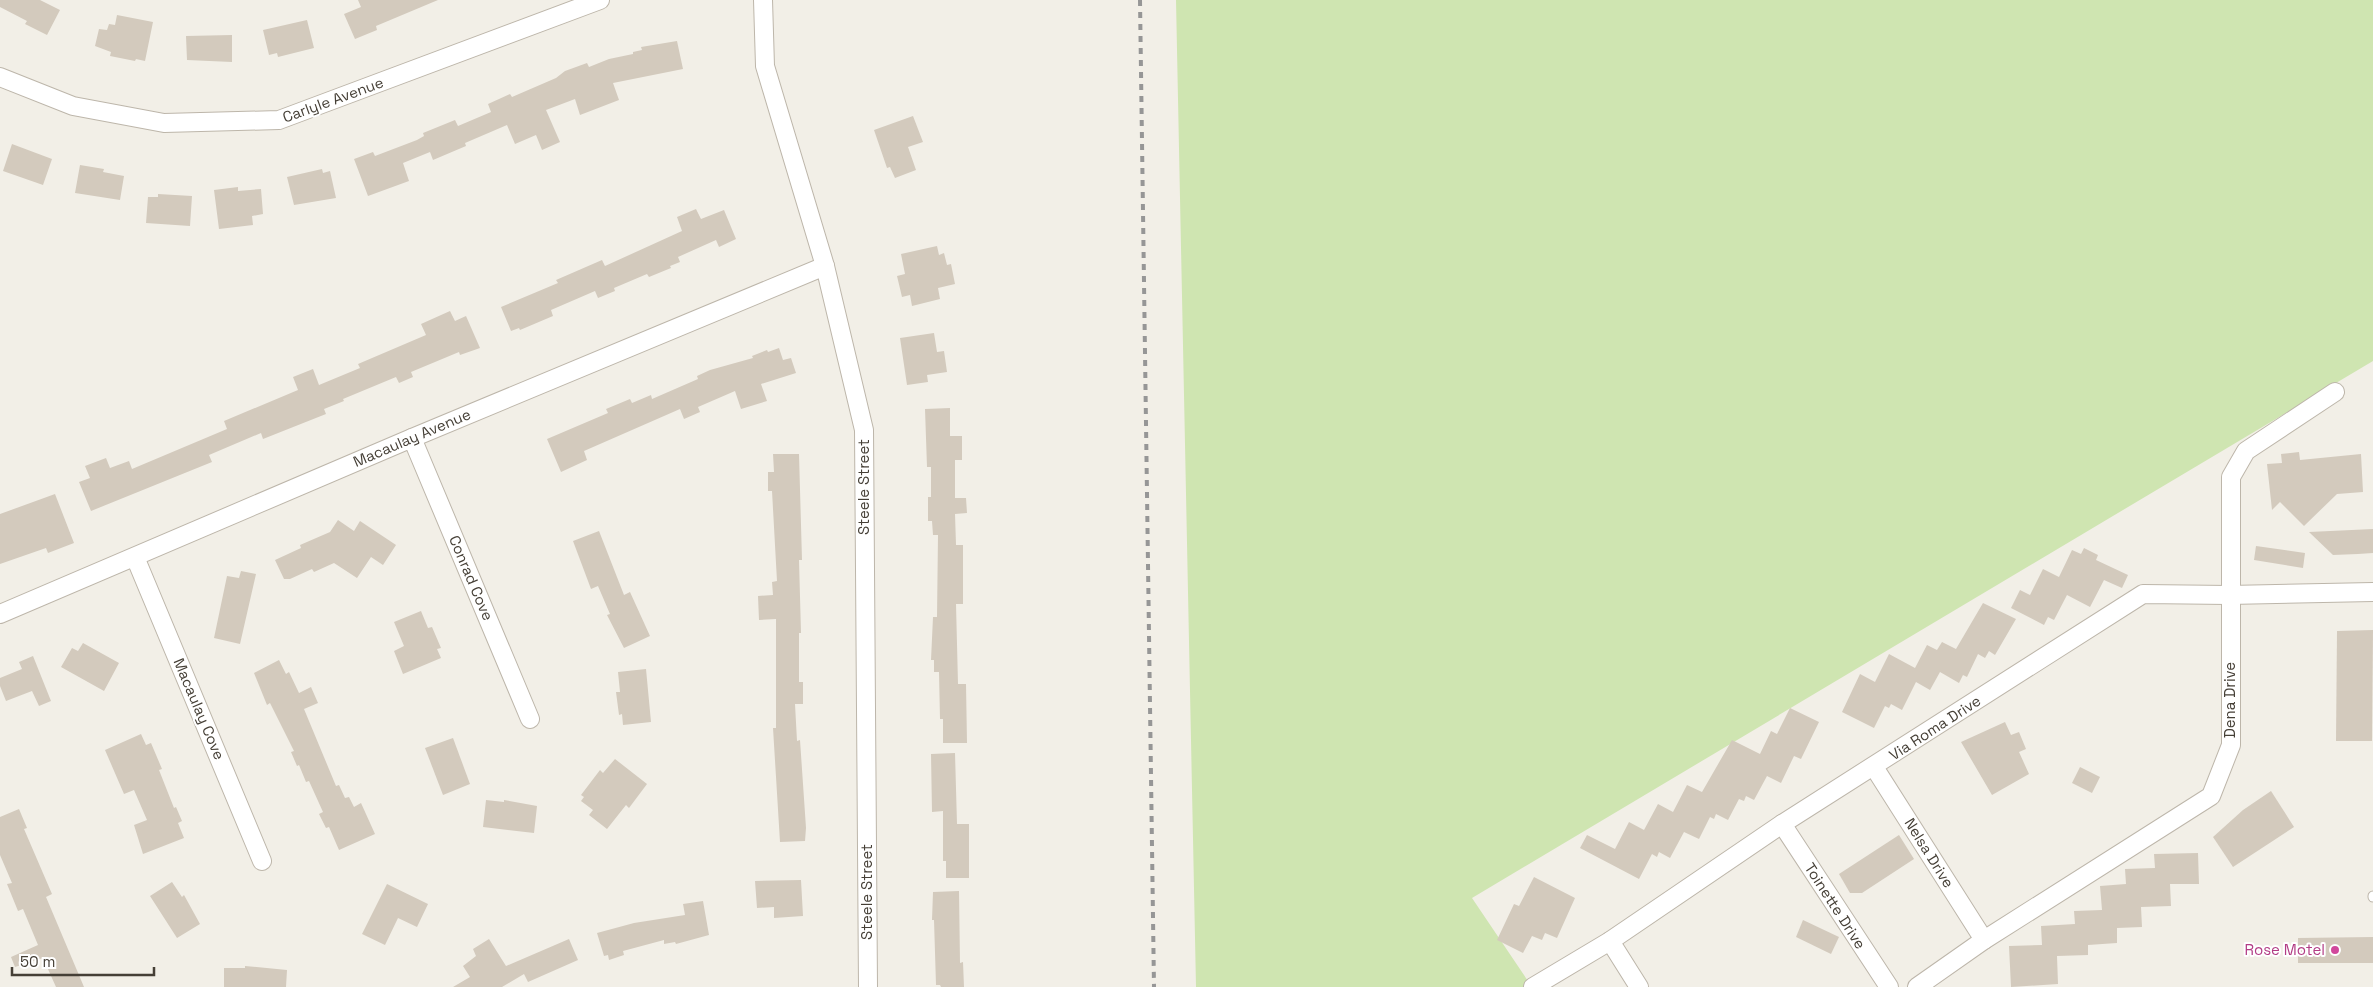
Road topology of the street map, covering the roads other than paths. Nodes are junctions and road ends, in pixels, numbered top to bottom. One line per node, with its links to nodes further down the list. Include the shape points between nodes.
1 (600, 0): 3 (street, Carlyle Avenue, via 279,120 164,123 74,106)
2 (764, 0): 4 (street, Steele Street, via 765,66)
3 (0, 77)
4 (824, 266): 6 (street, Macaulay Avenue); 17 (street, Steele Street, via 864,430)
5 (2335, 392): 9 (street, Dena Drive, via 2246,451 2231,477)
6 (412, 438): 7 (street, Macaulay Avenue); 11 (street, Conrad Cove)
7 (135, 557): 10 (street, Macaulay Avenue); 14 (street, Macaulay Cove)
8 (2373, 592): 9 (street, Via Roma Drive)
9 (2229, 596): 12 (street, Via Roma Drive, via 2143,594); 15 (street, Dena Drive, via 2231,745 2211,796)
10 (0, 614)
11 (530, 719)
12 (1874, 767): 13 (street, Via Roma Drive); 15 (street, Nelsa Drive)
13 (1782, 824): 16 (street, Via Roma Drive); 20 (street, Toinette Drive)
14 (262, 861)
15 (1984, 940): 21 (street, Dena Drive)
16 (1610, 942): 18 (street, Via Roma Drive); 19 (street)
17 (868, 987)
18 (1533, 987)
19 (1640, 987)
20 (1889, 987)
21 (1917, 987)

